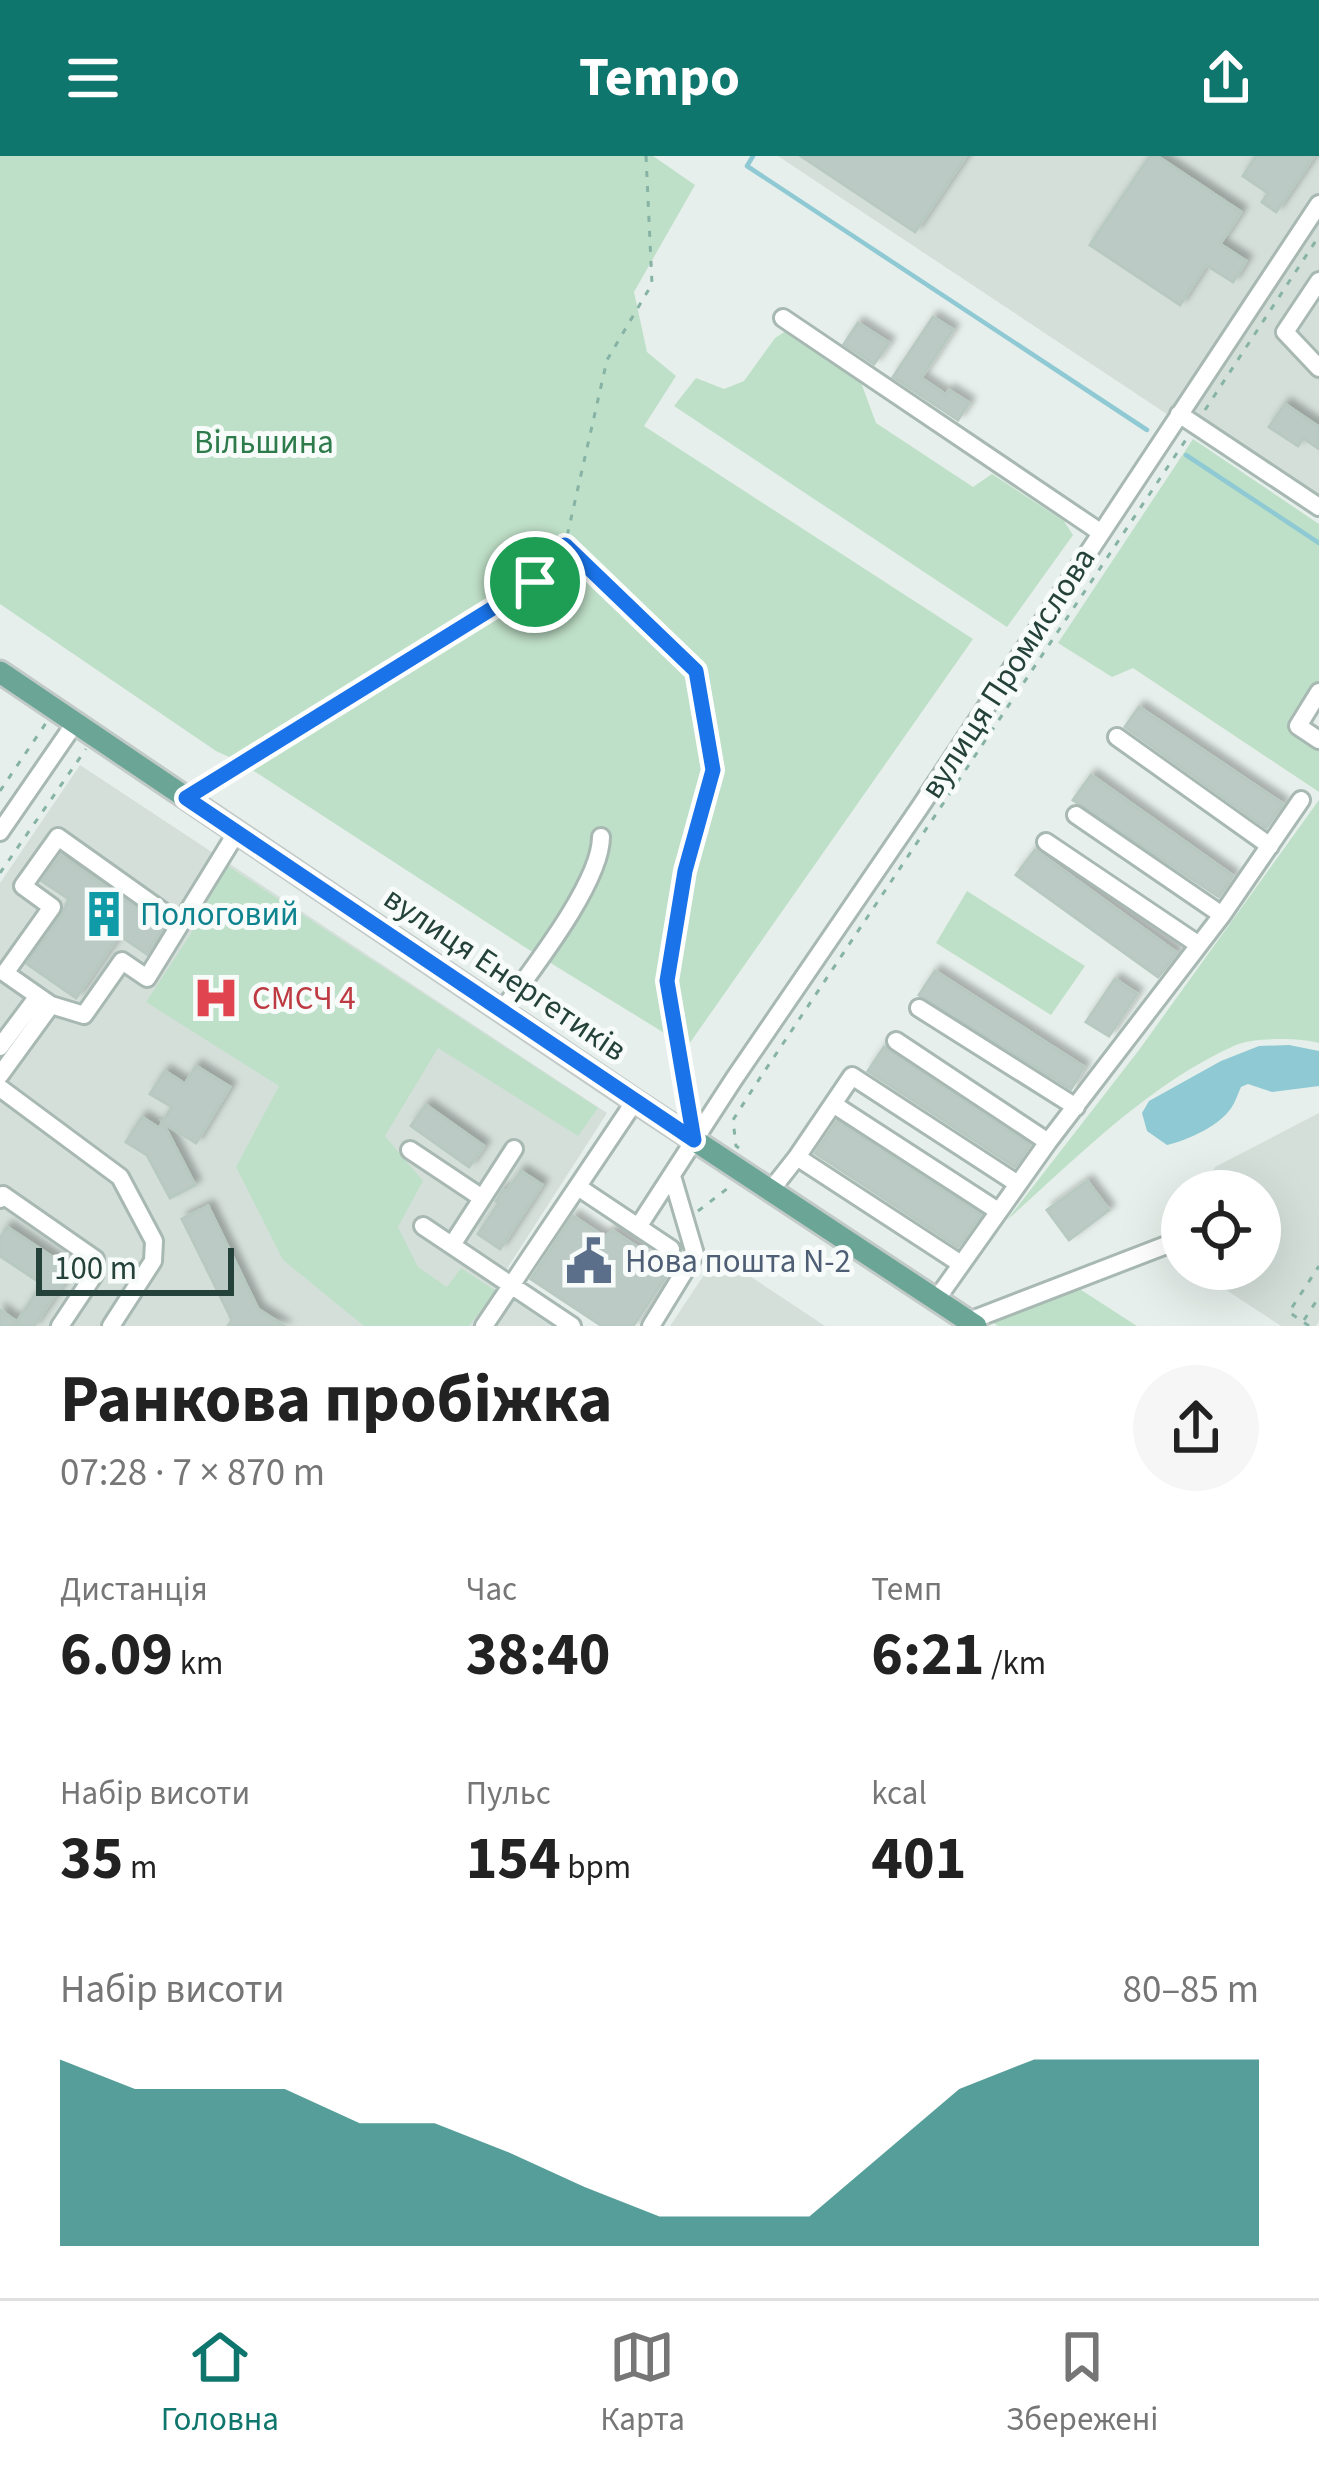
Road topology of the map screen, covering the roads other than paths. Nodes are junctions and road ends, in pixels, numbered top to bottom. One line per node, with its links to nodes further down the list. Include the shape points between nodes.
1 (1319, 204): 5 (street, вулиця Промислова)
2 (1319, 280): 4 (street, via 1285,332)
3 (783, 319): 7 (street)
4 (1319, 368)
5 (1179, 414): 6 (street); 7 (street, вулиця Промислова)
6 (1319, 507)
7 (1100, 532): 33 (street, вулиця Промислова)
8 (0, 672): 10 (main road, вулиця Енергетиків)
9 (1319, 692): 12 (street, via 1298,726)
10 (75, 723): 15 (street); 16 (main road, вулиця Енергетиків)
11 (1117, 736): 19 (street)
12 (1319, 740)
13 (1301, 800): 19 (street)
14 (1076, 815): 20 (street)
15 (0, 832)
16 (237, 832): 21 (street); 25 (main road, вулиця Енергетиків)
17 (601, 837): 25 (street, via 595,870)
18 (1046, 842): 22 (street)
19 (1270, 846): 20 (street)
20 (1222, 916): 22 (street)
21 (179, 923): 23 (street, via 147,978 122,961 84,1015); 23 (street, via 58,837 22,886 52,907 5,973)
22 (1199, 945): 32 (street)
23 (44, 1000): 27 (street); 28 (street)
24 (919, 1008): 32 (street)
25 (502, 1011): 30 (main road, вулиця Енергетиків)
26 (896, 1041): 34 (street)
27 (0, 1047)
28 (0, 1076)
29 (0, 1088): 55 (street, via 120,1177 154,1240 153,1261)
30 (634, 1101): 33 (main road, вулиця Енергетиків); 40 (street)
31 (832, 1104): 37 (street); 39 (street, via 852,1076); 44 (street)
32 (1076, 1107): 34 (street)
33 (694, 1140): 38 (street, вулиця Промислова); 41 (main road, вулиця Енергетиків)
34 (1048, 1142): 39 (street)
35 (514, 1149): 42 (street)
36 (410, 1150): 42 (street)
37 (797, 1157): 41 (street); 50 (street)
38 (672, 1176): 46 (street, вулиця Промислова); 58 (street, via 695,1254)
39 (1018, 1184): 44 (street)
40 (578, 1187): 46 (street); 51 (street)
41 (771, 1190): 52 (main road, вулиця Енергетиків)
42 (482, 1198): 47 (street)
43 (0, 1199): 54 (street, via 95,1259)
44 (998, 1211): 50 (street)
45 (424, 1226): 47 (street)
46 (638, 1227): 49 (street)
47 (452, 1245): 51 (street)
48 (1161, 1247): 53 (street)
49 (671, 1249)
50 (961, 1264): 52 (street)
51 (512, 1284): 56 (street); 57 (street)
52 (937, 1300): 53 (main road, вулиця Енергетиків)
53 (973, 1323)
54 (61, 1326)
55 (111, 1326)
56 (484, 1326)
57 (572, 1326)
58 (651, 1326)

